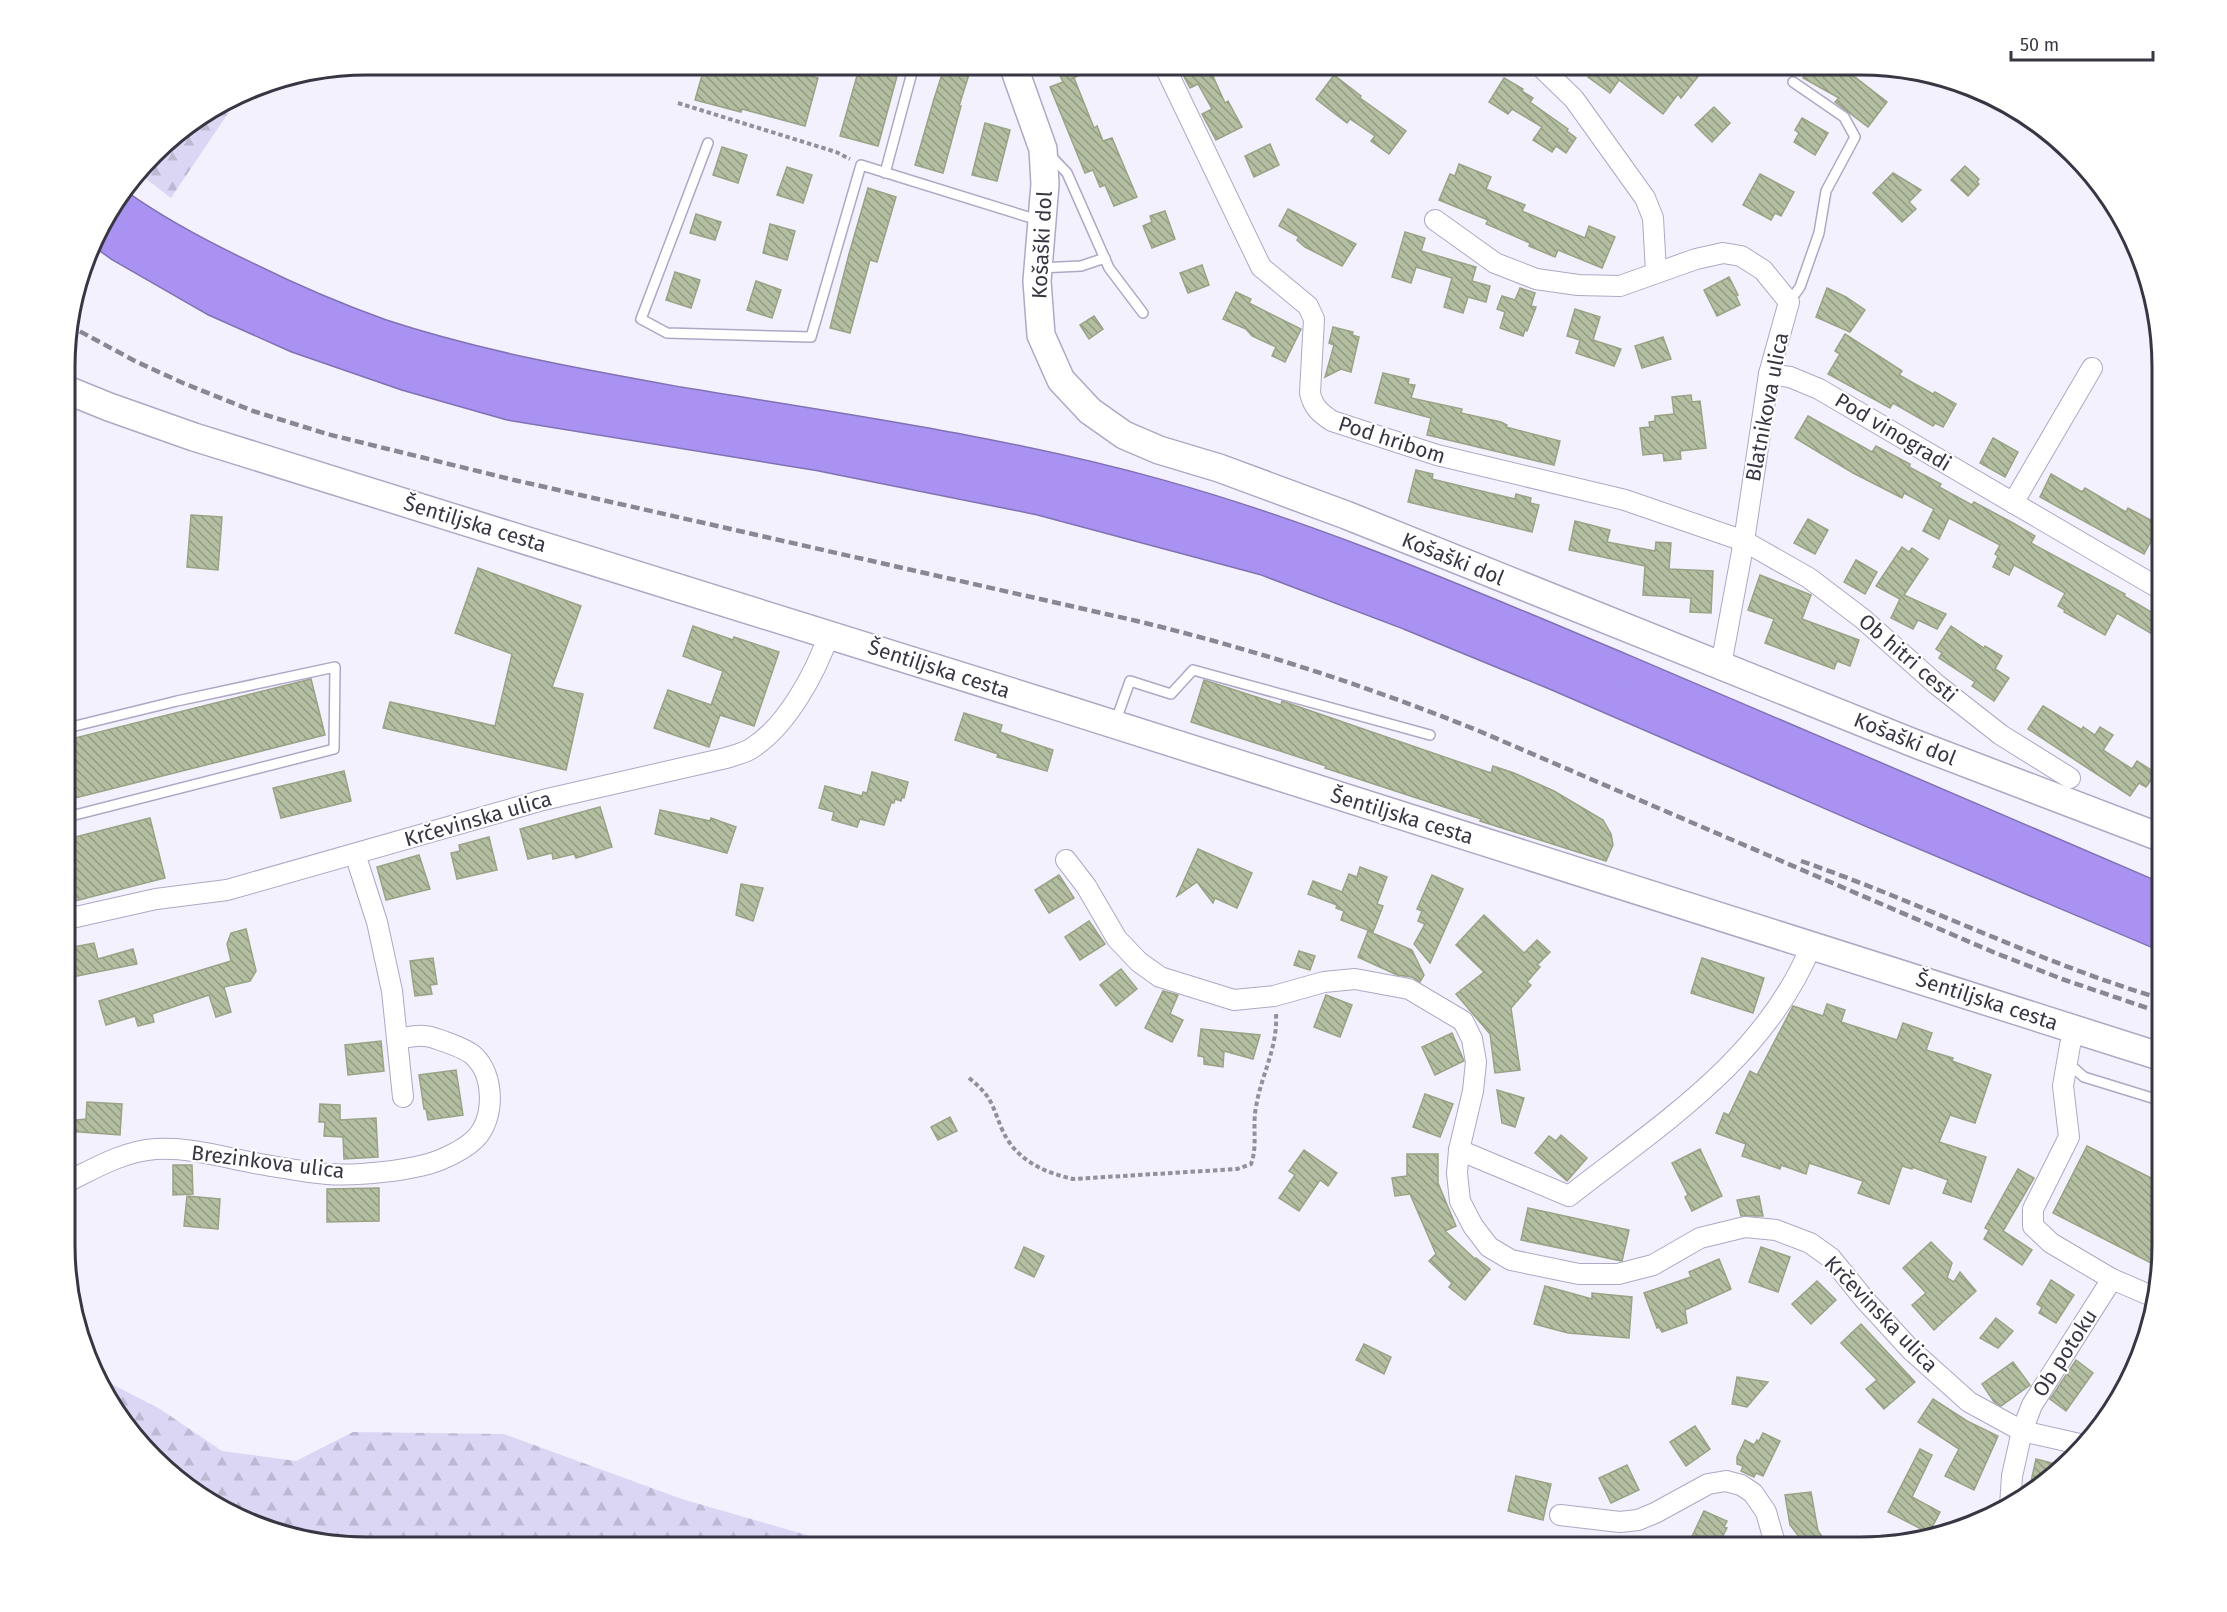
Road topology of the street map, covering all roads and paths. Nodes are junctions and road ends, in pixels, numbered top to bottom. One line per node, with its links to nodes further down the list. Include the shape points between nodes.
1 (911, 75): 10 (lane)
2 (1016, 75): 8 (street, Košaški dol)
3 (1169, 75): 24 (street, Pod hribom, via 1261,267 1312,311 1310,393 1312,404 1322,414 1332,421 1437,455 1624,500)
4 (1549, 75): 17 (street, via 1574,99 1645,198 1653,218)
5 (1794, 82): 18 (lane, Blatnikova ulica, via 1844,117 1855,137 1826,191 1819,232 1800,287)
6 (678, 103): 9 (path, via 836,152)
7 (708, 143): 9 (lane, via 641,319 667,333 811,337)
8 (1042, 149): 13 (street, Košaški dol); 15 (lane, via 1067,173)
9 (861, 165): 10 (lane)
10 (885, 173): 13 (lane)
11 (121, 209): 36 (highway, via 213,263 299,305 382,336 474,363 570,385 1039,467 1161,497 1277,533 1422,586)
12 (1435, 220): 17 (street, via 1495,264 1536,279 1620,286)
13 (1043, 222): 16 (street, Košaški dol)
14 (107, 235): 38 (highway, via 215,299 297,336 499,400 822,454 1041,498 1265,558 1546,669)
15 (1105, 258): 16 (lane, via 1081,266); 19 (lane)
16 (1038, 268): 27 (street, Košaški dol, via 1041,335 1061,380 1090,411 1124,435 1335,512)
17 (1656, 272): 18 (street, via 1723,253 1741,256 1762,270)
18 (1789, 302): 21 (street, Blatnikova ulica)
19 (1143, 313)
20 (2092, 368): 23 (street)
21 (1769, 374): 23 (street, Pod vinogradi, via 1819,388); 24 (street, Blatnikova ulica)
22 (75, 393): 26 (street, Šentiljska cesta, via 194,437)
23 (2013, 503): 25 (street, Pod vinogradi)
24 (1744, 541): 27 (street, Blatnikova ulica); 31 (street, Ob hitri cesti, via 1809,578 2001,735)
25 (2152, 584)
26 (829, 634): 28 (street, Šentiljska cesta); 34 (street, Krčevinska ulica, via 793,706 769,736 751,750 543,800)
27 (1721, 665): 33 (street, Košaški dol)
28 (1114, 725): 30 (lane, via 1130,681 1171,694 1193,670); 39 (street, Šentiljska cesta)
29 (75, 726): 32 (lane, via 335,667 334,749)
30 (1430, 735)
31 (2070, 778)
32 (75, 815)
33 (2152, 834)
34 (355, 854): 37 (street, Krčevinska ulica, via 228,890 156,899); 42 (street, via 377,922 392,991)
35 (1066, 860): 40 (street, Krčevinska ulica, via 1117,939 1160,977 1234,1000)
36 (2152, 898)
37 (75, 917)
38 (2152, 929)
39 (1812, 944): 41 (street, Šentiljska cesta); 48 (street, via 1767,1022 1742,1054 1714,1082 1569,1196)
40 (1274, 996): 45 (path, via 1277,1028 1255,1108 1256,1152 1251,1164 1236,1169 1073,1179 1051,1174 1015,1152 993,1104); 48 (street, Krčevinska ulica, via 1324,982 1354,979 1409,989 1463,1021 1472,1039 1476,1062)
41 (2075, 1029): 43 (street, Šentiljska cesta); 44 (street)
42 (397, 1039): 46 (street); 49 (street, Brezinkova ulica, via 424,1036 452,1044 473,1055 483,1068 489,1081 489,1112 476,1138 461,1150 439,1160 377,1172 328,1174 205,1153 156,1149 122,1156)
43 (2152, 1054)
44 (2067, 1062): 47 (lane, via 2084,1077); 50 (street, via 2063,1086 2069,1137 2033,1209 2033,1226 2051,1243)
45 (969, 1078)
46 (403, 1097)
47 (2152, 1098)
48 (1459, 1150): 52 (street, Krčevinska ulica, via 1460,1201 1489,1247 1511,1260 1579,1274 1618,1274 1653,1265 1700,1238 1745,1227 1776,1230 1810,1243 1831,1258 1911,1350 1970,1402)
49 (75, 1178)
50 (2112, 1279): 51 (street); 52 (street, Ob potoku, via 2032,1404)
51 (2147, 1294)
52 (2022, 1431): 53 (street, Krčevinska ulica); 54 (street, Ob potoku)
53 (2074, 1443)
54 (2011, 1495)
55 (1560, 1515): 56 (street, via 1620,1522 1638,1520 1708,1484 1726,1481 1753,1493 1766,1512)
56 (1773, 1537)

